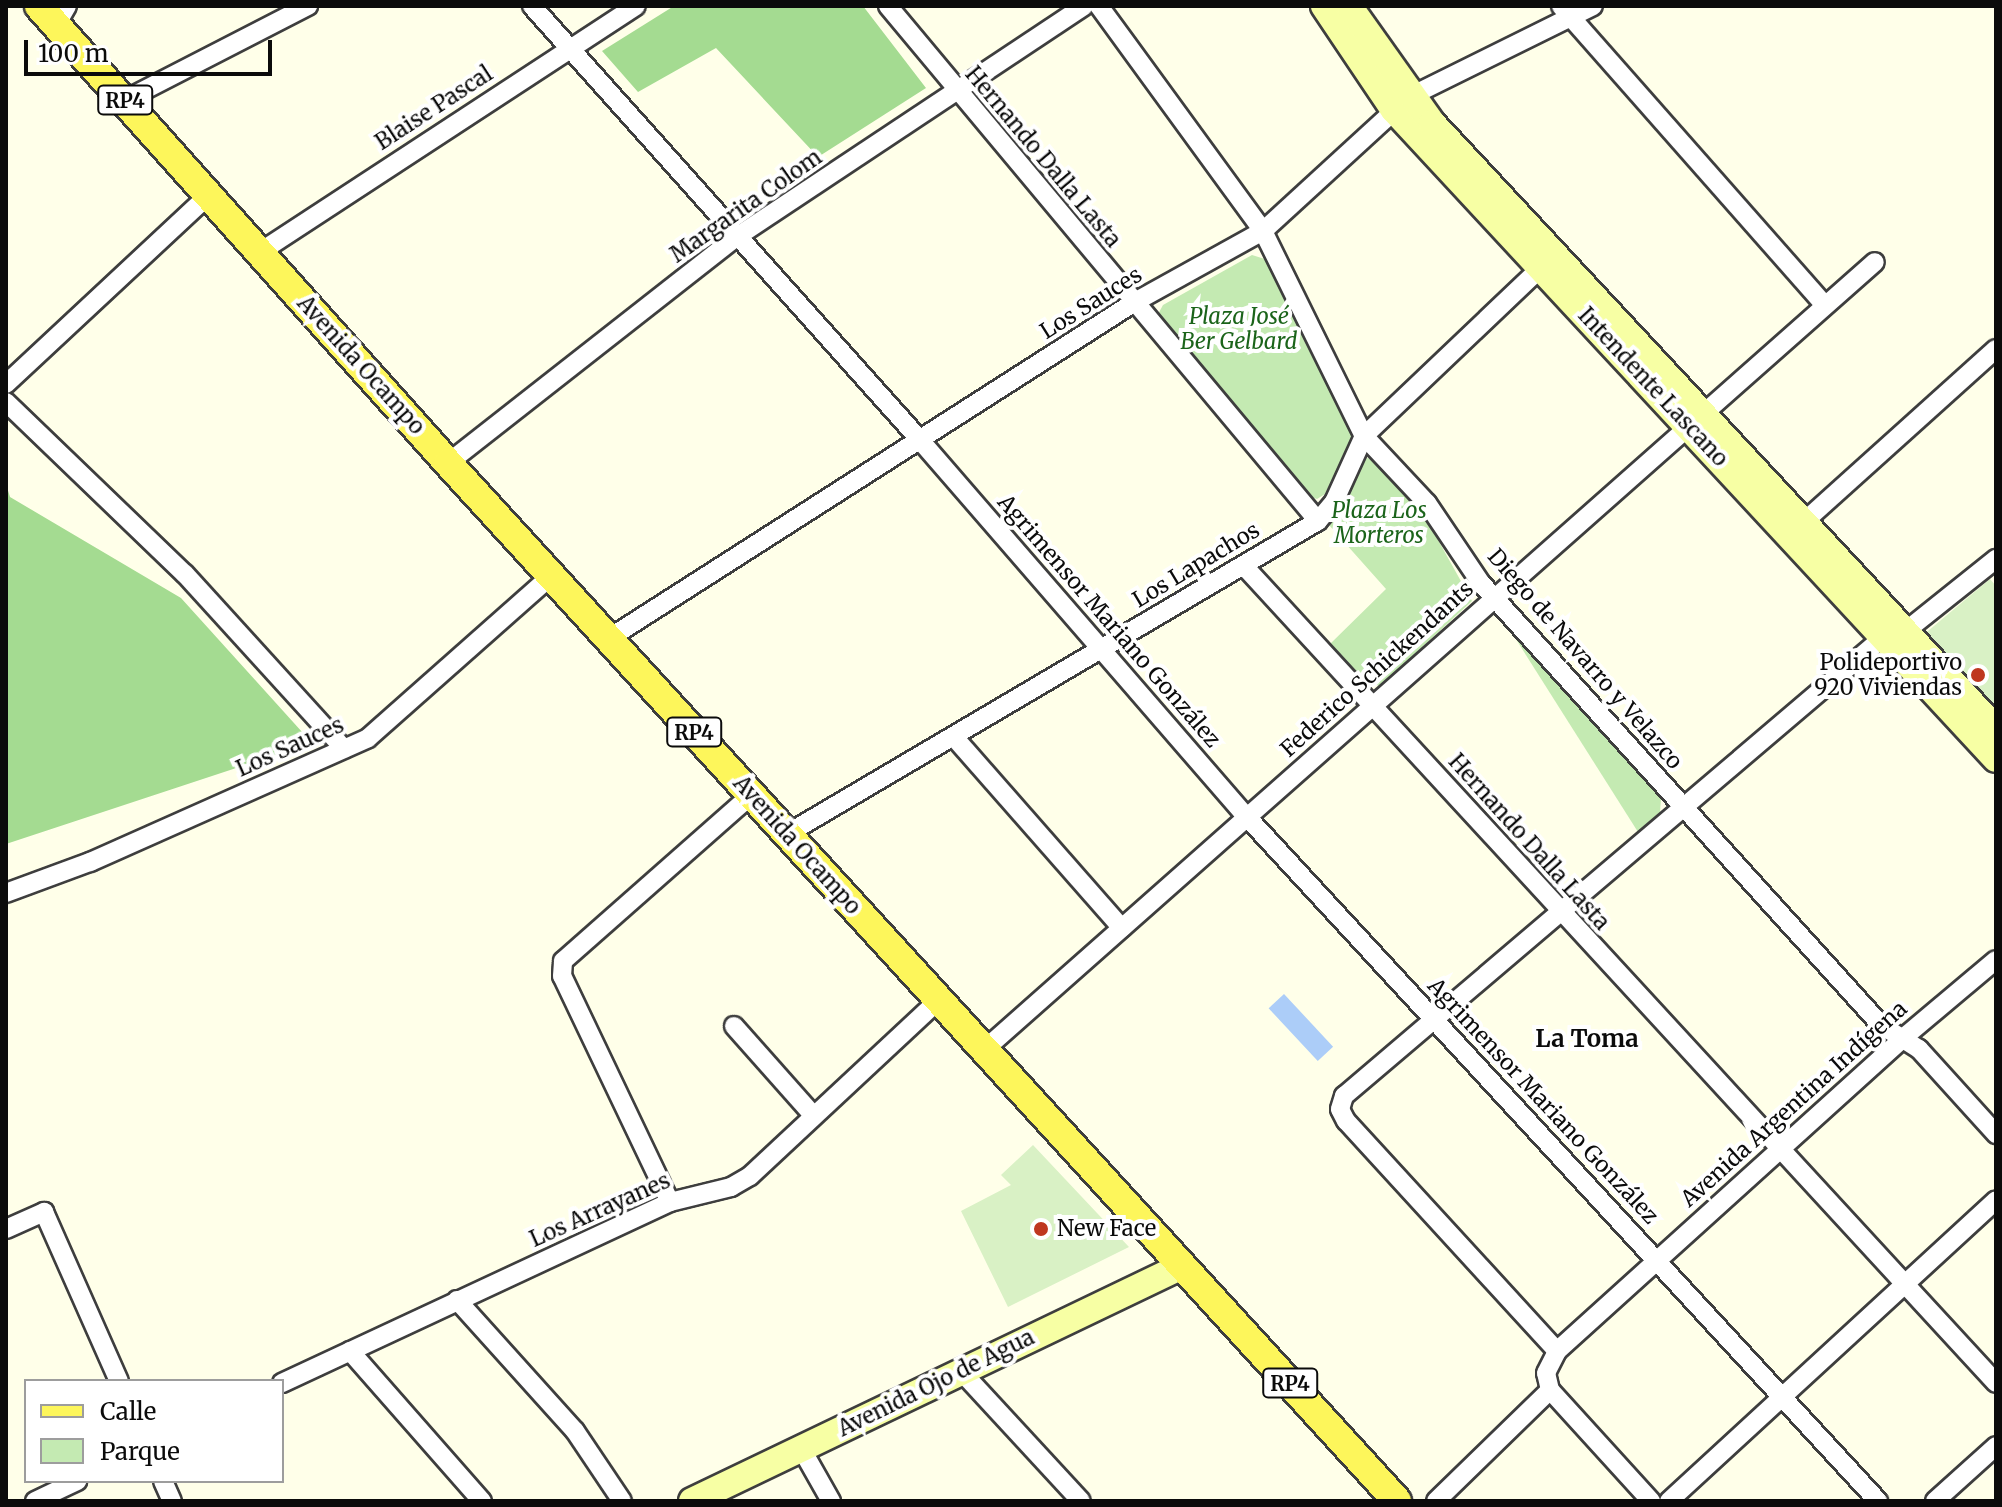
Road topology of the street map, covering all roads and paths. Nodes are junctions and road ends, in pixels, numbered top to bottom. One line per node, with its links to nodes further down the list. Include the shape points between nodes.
1 (308, 6): 14 (street)
2 (532, 6): 12 (street, Agrimensor Mariano González)
3 (636, 6): 12 (street, Blaise Pascal)
4 (888, 6): 13 (street, Hernando Dalla Lasta)
5 (1084, 6): 13 (street, Margarita Colom)
6 (1099, 6): 17 (street, Diego de Navarro y Velazco)
7 (1324, 6): 15 (main road, Intendente Lascano)
8 (1349, 6): 15 (main road, Intendente Lascano)
9 (1593, 6): 11 (street, Los Sauces)
10 (54, 12): 14 (main road, Avenida Ocampo / RP4)
11 (1566, 12): 15 (street, Los Sauces); 23 (street)
12 (570, 48): 18 (street, Agrimensor Mariano González); 19 (street, Blaise Pascal)
13 (958, 92): 18 (street, Margarita Colom); 22 (street, Hernando Dalla Lasta)
14 (125, 100): 16 (main road, Avenida Ocampo / RP4)
15 (1401, 103): 17 (street, Los Sauces); 20 (main road, Intendente Lascano)
16 (209, 195): 19 (main road, Avenida Ocampo / RP4); 25 (street)
17 (1263, 231): 22 (street, Los Sauces); 28 (street, Diego de Navarro y Velazco)
18 (738, 236): 29 (street, Agrimensor Mariano González); 30 (street, Margarita Colom)
19 (260, 252): 30 (main road, Avenida Ocampo / RP4)
20 (1548, 261): 27 (main road, Intendente Lascano); 28 (street, Los Lapachos)
21 (1875, 262): 23 (street, Federico Schickendants)
22 (1133, 303): 29 (street, Los Sauces); 31 (street, Hernando Dalla Lasta)
23 (1824, 304): 27 (street, Federico Schickendants)
24 (1996, 349): 32 (street)
25 (6, 384)
26 (6, 402): 43 (street, via 185,574)
27 (1696, 419): 32 (main road, Intendente Lascano); 36 (street, Federico Schickendants)
28 (1364, 436): 31 (street, Los Lapachos, via 1334,502); 36 (street, Diego de Navarro y Velazco, via 1427,503)
29 (920, 440): 38 (street, Los Sauces); 39 (street, Agrimensor Mariano González)
30 (448, 463): 35 (main road, Avenida Ocampo / RP4)
31 (1318, 521): 34 (street, Los Lapachos)
32 (1797, 527): 37 (main road, Intendente Lascano)
33 (1996, 559): 37 (street)
34 (1244, 566): 39 (street, Los Lapachos); 40 (street, Hernando Dalla Lasta)
35 (551, 576): 38 (main road, Avenida Ocampo / RP4); 43 (street, Los Sauces, via 388,724)
36 (1493, 597): 40 (street, Federico Schickendants); 46 (street, Diego de Navarro y Velazco)
37 (1896, 632): 41 (main road, Intendente Lascano); 44 (main road, Intendente Lascano); 46 (street)
38 (608, 639): 45 (main road, Avenida Ocampo / RP4)
39 (1100, 649): 42 (street, Los Lapachos); 47 (street, Agrimensor Mariano González)
40 (1371, 705): 47 (street, Federico Schickendants); 50 (street, Hernando Dalla Lasta)
41 (1996, 729)
42 (954, 737): 48 (street, Los Lapachos); 51 (street)
43 (344, 749): 49 (street, Los Sauces)
44 (1996, 759)
45 (751, 795): 48 (main road, Avenida Ocampo / RP4); 62 (street, via 563,961 562,976)
46 (1683, 807): 50 (street); 56 (street, Diego de Navarro y Velazco, via 1881,1025)
47 (1247, 817): 51 (street, Federico Schickendants); 54 (street, Agrimensor Mariano González)
48 (787, 834): 53 (main road, Avenida Ocampo / RP4)
49 (6, 893)
50 (1559, 911): 54 (street); 60 (street, Hernando Dalla Lasta)
51 (1122, 928): 57 (street, Federico Schickendants)
52 (1996, 960): 56 (street, Avenida Argentina Indígena)
53 (939, 1000): 57 (main road, Avenida Ocampo / RP4); 58 (street, Los Arrayanes)
54 (1435, 1019): 64 (street, Agrimensor Mariano González); 69 (street, via 1344,1096 1340,1109)
55 (734, 1026): 58 (street)
56 (1903, 1038): 59 (street, Diego de Navarro y Velazco); 60 (street, Avenida Argentina Indígena)
57 (984, 1050): 65 (main road, Avenida Ocampo / RP4)
58 (814, 1116): 62 (street, Los Arrayanes, via 750,1176 731,1187)
59 (1996, 1134)
60 (1780, 1149): 64 (street, Avenida Argentina Indígena); 66 (street, Hernando Dalla Lasta)
61 (1996, 1200): 66 (street)
62 (670, 1202): 67 (street, Los Arrayanes)
63 (6, 1229): 71 (street, via 44,1212)
64 (1656, 1260): 69 (street, Avenida Argentina Indígena); 75 (street, Agrimensor Mariano González)
65 (1182, 1266): 70 (main road, Avenida Ojo de Agua); 85 (main road, Avenida Ocampo / RP4)
66 (1905, 1283): 73 (street, Hernando Dalla Lasta); 75 (street)
67 (457, 1300): 68 (street, Los Arrayanes); 81 (street, via 575,1431)
68 (350, 1351): 72 (street, Los Arrayanes); 80 (street)
69 (1557, 1351): 74 (street, via 1546,1373)
70 (960, 1370): 77 (main road, Avenida Ojo de Agua); 84 (street)
71 (118, 1379)
72 (284, 1382)
73 (1996, 1383)
74 (1550, 1390): 86 (street); 87 (street)
75 (1783, 1398): 88 (street); 89 (street, Agrimensor Mariano González)
76 (1996, 1446): 90 (street)
77 (801, 1448): 82 (main road, Avenida Ojo de Agua); 83 (street)
78 (73, 1483): 79 (street)
79 (35, 1501)
80 (482, 1501)
81 (622, 1501)
82 (692, 1501)
83 (831, 1501)
84 (1081, 1501)
85 (1397, 1501)
86 (1436, 1501)
87 (1651, 1501)
88 (1669, 1501)
89 (1878, 1501)
90 (1935, 1501)

